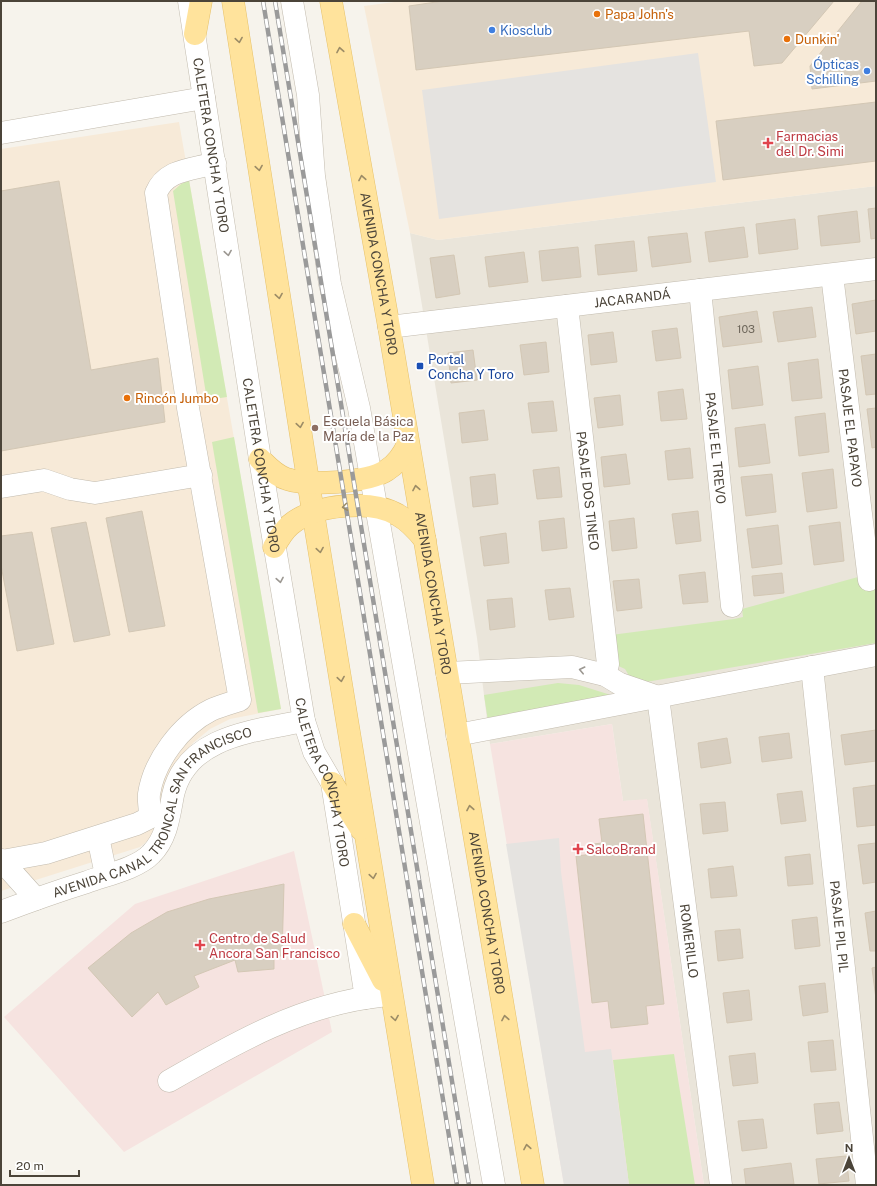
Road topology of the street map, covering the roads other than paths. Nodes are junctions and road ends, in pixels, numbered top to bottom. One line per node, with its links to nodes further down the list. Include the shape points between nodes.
1 (189, 1): 6 (street, CALETERA CONCHA Y TORO)
2 (201, 1): 6 (main road)
3 (233, 1): 19 (main road, one-way to 19)
4 (292, 1): 18 (street, via 308,95 314,176 330,284 359,408)
5 (331, 1): 14 (main road, AVENIDA CONCHA Y TORO, one-way to 5)
6 (195, 34): 7 (street, CALETERA CONCHA Y TORO)
7 (204, 98): 8 (street); 9 (street, CALETERA CONCHA Y TORO)
8 (1, 133)
9 (215, 163): 16 (street, CALETERA CONCHA Y TORO, one-way to 16); 17 (street, via 174,173 160,183 156,193 188,408)
10 (876, 270): 11 (street, JACARANDÁ)
11 (832, 275): 12 (street, JACARANDÁ); 25 (street, PASAJE EL PAPAYO)
12 (700, 290): 13 (street, JACARANDÁ); 26 (street, PASAJE EL TREVO)
13 (567, 306): 14 (street, JACARANDÁ); 30 (street, PASAJE DOS TINEO, via 608,664)
14 (388, 327): 15 (main road, AVENIDA CONCHA Y TORO)
15 (408, 444): 18 (main road, via 402,456 392,466); 23 (main road, AVENIDA CONCHA Y TORO, one-way to 15)
16 (260, 459): 19 (main road, via 285,479); 24 (street, CALETERA CONCHA Y TORO)
17 (201, 475): 20 (street, via 94,493 70,489 44,480); 35 (street, via 240,700 211,710 194,722 174,742 156,768 149,795 151,809 148,818)
18 (371, 477): 19 (main road); 21 (street)
19 (309, 483): 22 (main road)
20 (1, 487)
21 (376, 507): 22 (main road, one-way to 22, via 350,506); 23 (main road, via 398,515 410,523); 47 (street)
22 (313, 512): 24 (main road, via 290,525); 36 (main road, one-way to 36)
23 (424, 540): 29 (main road, AVENIDA CONCHA Y TORO)
24 (274, 547): 32 (street, CALETERA CONCHA Y TORO, one-way to 32)
25 (869, 580)
26 (732, 606)
27 (876, 655): 28 (street)
28 (812, 667): 31 (street); 50 (street, PASAJE PIL PIL)
29 (447, 673): 30 (street, one-way to 29, via 572,667); 33 (main road, AVENIDA CONCHA Y TORO)
30 (605, 676): 31 (street)
31 (658, 697): 33 (street); 49 (street, ROMERILLO)
32 (304, 721): 34 (street, CALETERA CONCHA Y TORO, via 314,752); 39 (street, AVENIDA CANAL TRONCAL SAN FRANCISCO, via 234,736 201,750 190,760 179,777 166,832 156,847 143,860)
33 (457, 735): 48 (main road, AVENIDA CONCHA Y TORO, one-way to 33)
34 (332, 783): 36 (main road); 37 (street, CALETERA CONCHA Y TORO)
35 (98, 838): 38 (street, via 46,853); 39 (street)
36 (367, 843): 37 (street); 43 (main road, one-way to 43)
37 (343, 852): 42 (street, CALETERA CONCHA Y TORO)
38 (2, 861): 40 (street)
39 (106, 876): 40 (street, AVENIDA CANAL TRONCAL SAN FRANCISCO)
40 (36, 899): 41 (street, AVENIDA CANAL TRONCAL SAN FRANCISCO)
41 (1, 912)
42 (354, 924): 43 (main road); 44 (street, CALETERA CONCHA Y TORO)
43 (391, 995): 44 (street); 46 (main road, one-way to 46)
44 (366, 998): 45 (street, via 331,1004 293,1018 212,1056)
45 (169, 1081)
46 (423, 1185)
47 (494, 1185)
48 (533, 1185)
49 (721, 1185)
50 (867, 1185)

